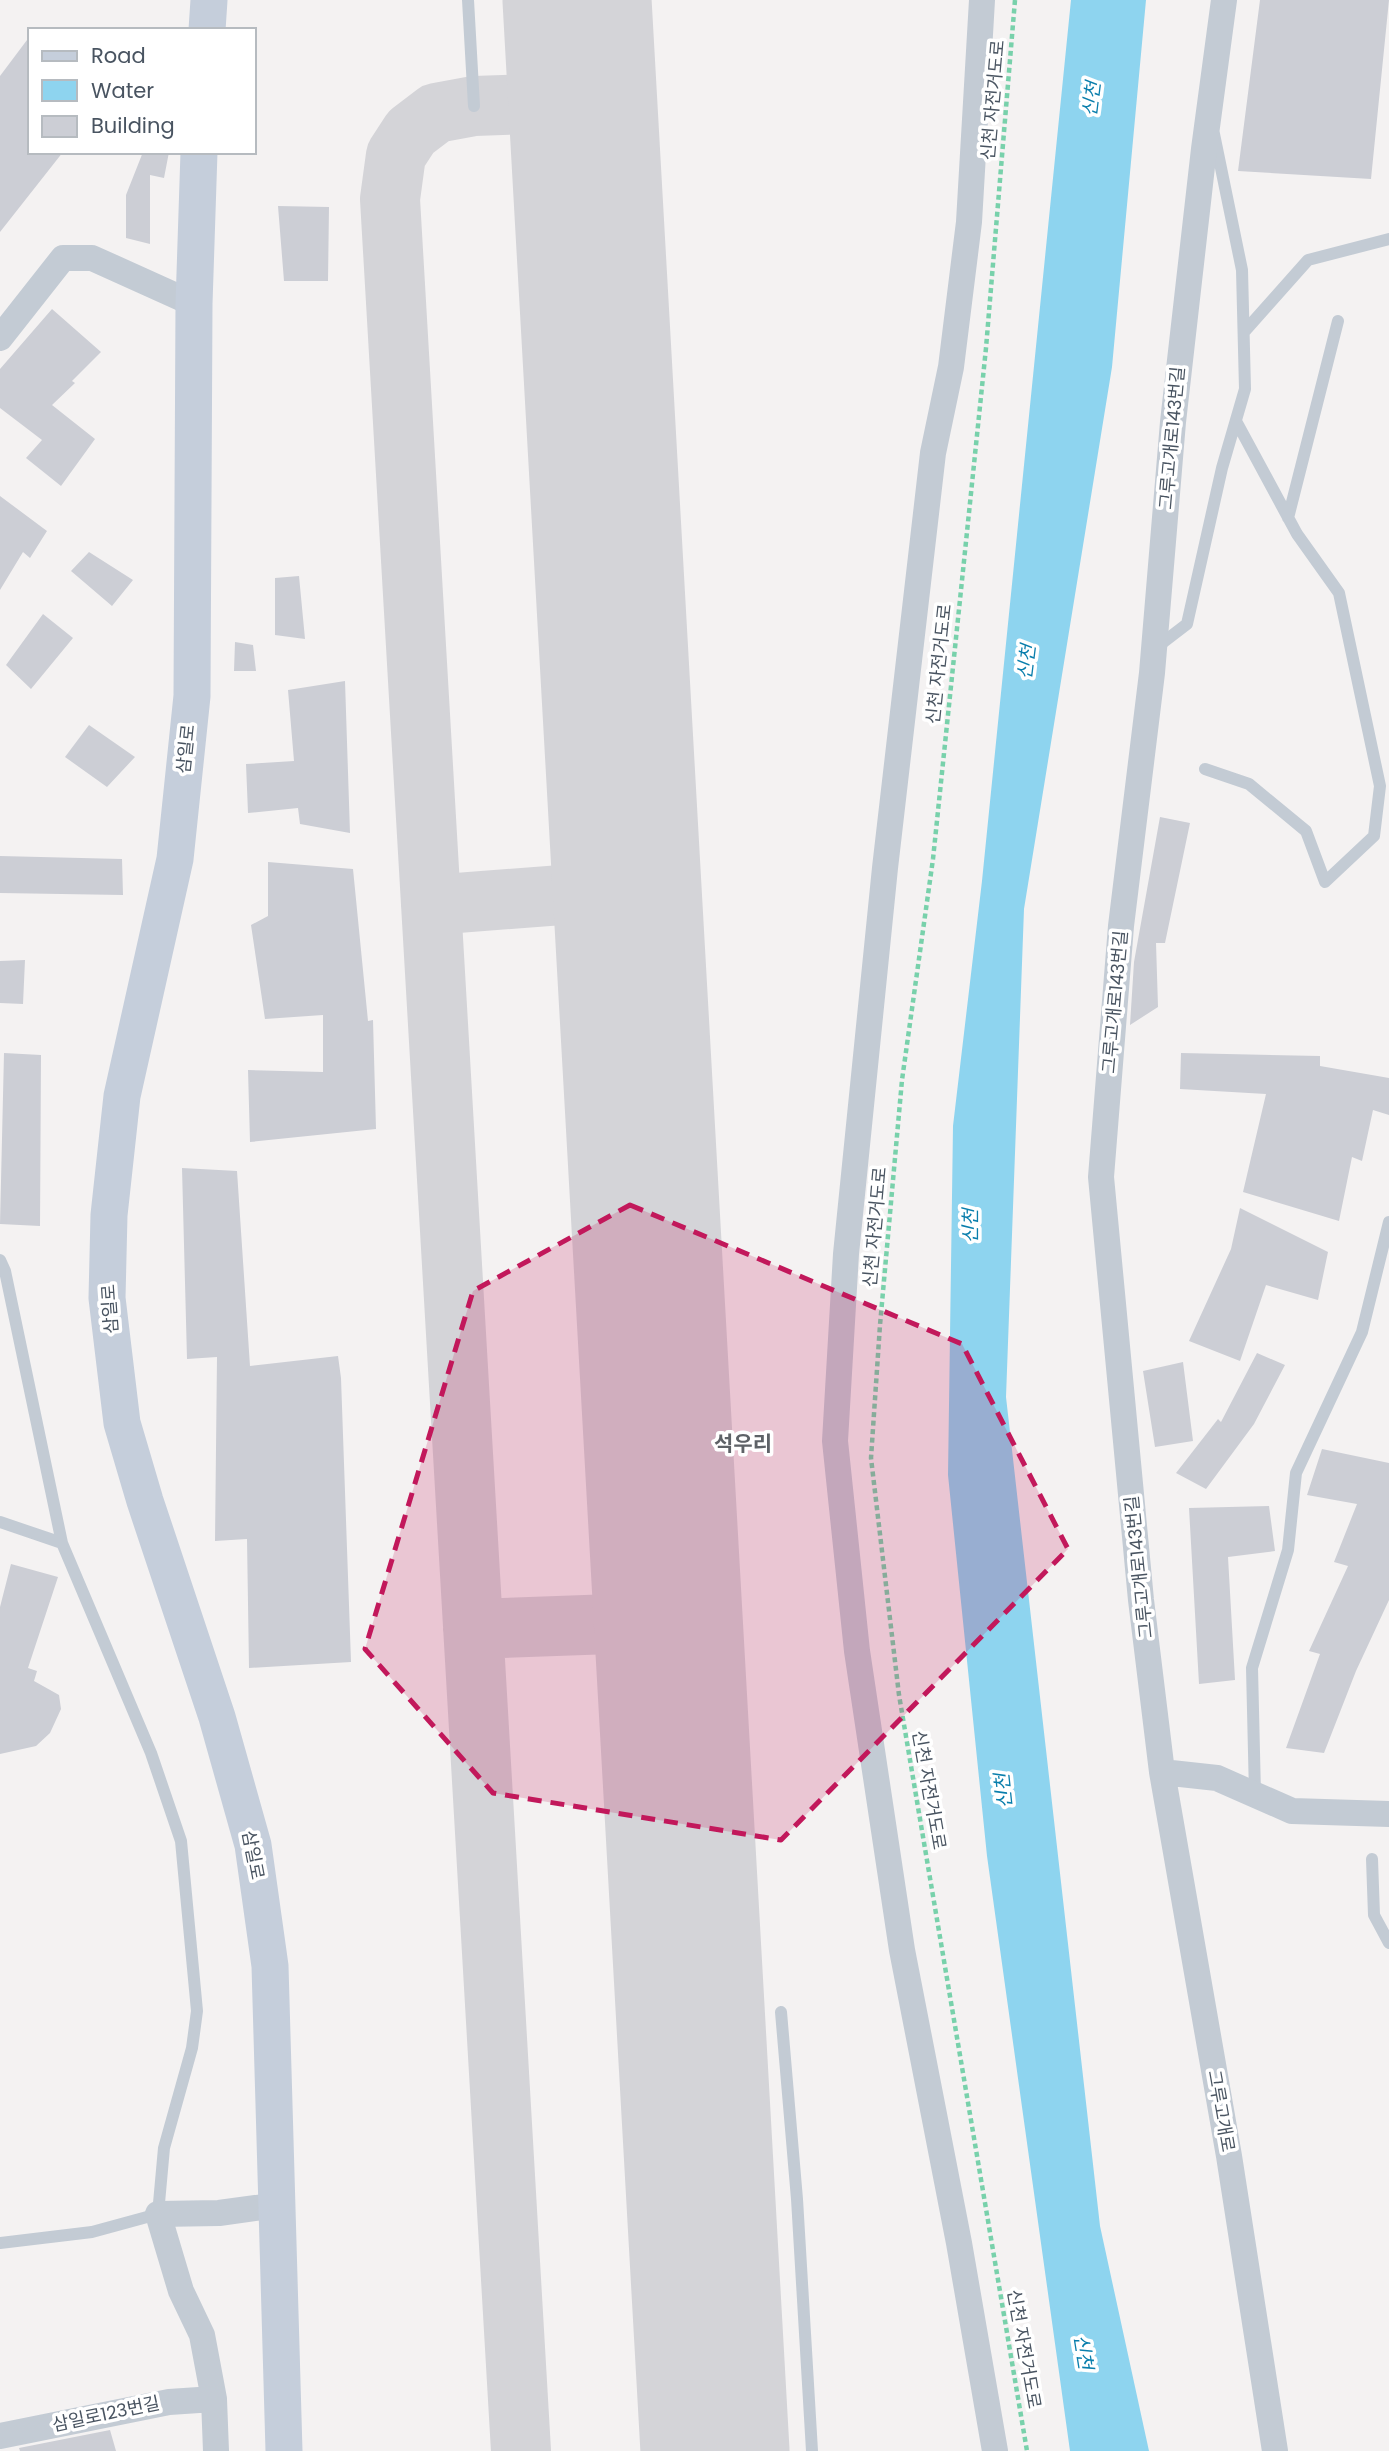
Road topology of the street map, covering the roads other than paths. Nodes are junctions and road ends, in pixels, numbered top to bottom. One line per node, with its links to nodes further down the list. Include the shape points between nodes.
1 (209, 0): 5 (main road)
2 (468, 0): 6 (lane)
3 (982, 0): 36 (street, via 969,222 951,367 933,453 885,868 846,1254 835,1441 857,1651 902,1950)
4 (1224, 0): 7 (street, 그루고개로143번길)
5 (207, 28)
6 (474, 106)
7 (1209, 108): 12 (lane, via 1242,270); 16 (street, 그루고개로143번길, via 1173,422)
8 (199, 154): 10 (main road, 삼일로)
9 (1389, 239): 12 (lane, via 1308,260)
10 (194, 304): 13 (street, via 92,258 63,258); 28 (main road, 삼일로, via 192,695 175,859 122,1096 107,1298 122,1423 217,1717 253,1845 270,1966)
11 (1338, 321): 15 (lane)
12 (1244, 332): 14 (lane, via 1245,389)
13 (0, 338)
14 (1236, 421): 15 (lane); 16 (lane, via 1187,624)
15 (1288, 517): 17 (lane, via 1339,593 1380,786 1374,836 1325,882 1306,831 1249,784)
16 (1154, 649): 22 (street, 그루고개로143번길, via 1121,926 1101,1177)
17 (1205, 769)
18 (1389, 1222): 23 (lane, via 1362,1332 1296,1473 1288,1550 1252,1668)
19 (0, 1260): 21 (lane)
20 (0, 1522): 21 (lane)
21 (62, 1543): 29 (lane, via 150,1753 181,1841 197,2011 192,2048 164,2148)
22 (1162, 1772): 23 (street, via 1217,1778); 37 (street, 그루고개로, via 1232,2170)
23 (1255, 1795): 24 (street, via 1292,1811)
24 (1389, 1814)
25 (1372, 1859): 26 (lane, via 1374,1915)
26 (1389, 1943)
27 (781, 2012): 35 (lane)
28 (278, 2205): 29 (street, via 219,2213); 34 (main road, 삼일로)
29 (158, 2214): 30 (lane, via 92,2232); 31 (street, via 181,2291 202,2336)
30 (0, 2243)
31 (214, 2399): 32 (street, 삼일로123번길, via 169,2402); 33 (street)
32 (0, 2436)
33 (216, 2451)
34 (284, 2451)
35 (812, 2451)
36 (995, 2451)
37 (1275, 2451)

